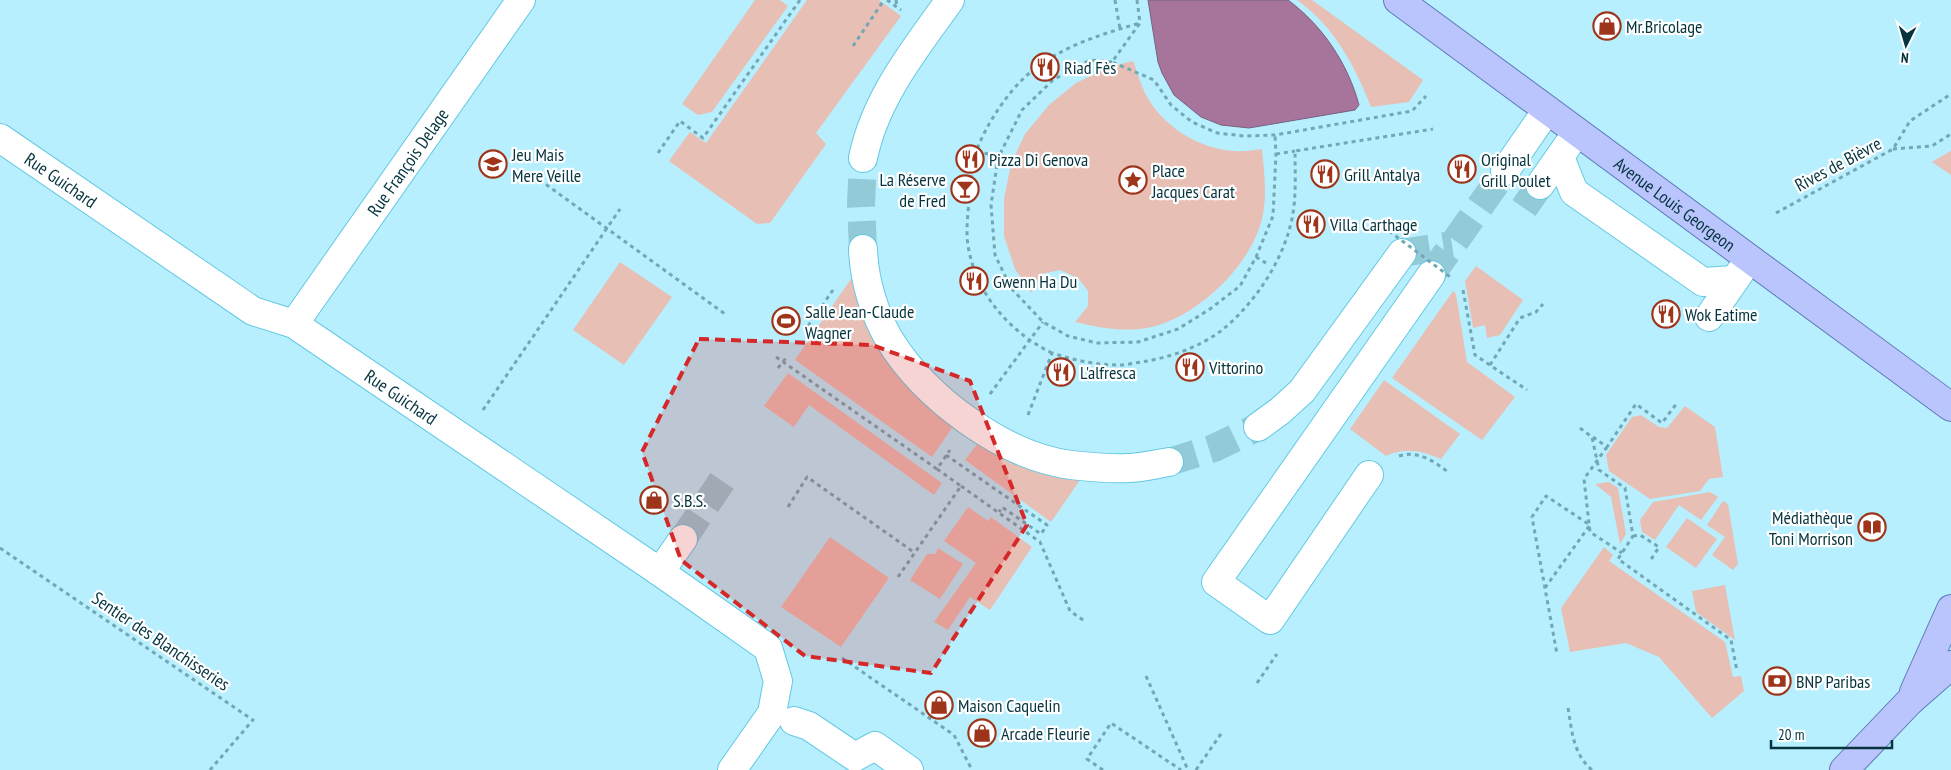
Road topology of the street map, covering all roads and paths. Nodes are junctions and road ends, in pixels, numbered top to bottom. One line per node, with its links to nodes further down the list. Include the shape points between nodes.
1 (521, 0): 47 (street, Rue François Delage)
2 (800, 0): 25 (path, via 703,138 680,122)
3 (884, 0): 12 (path)
4 (896, 0): 9 (path)
5 (950, 0): 28 (street, via 906,62 879,108)
6 (1115, 0): 11 (path)
7 (1137, 0): 10 (path)
8 (1398, 0): 16 (main road, Avenue Louis Georgeon)
9 (897, 8)
10 (1140, 23): 11 (path); 13 (path)
11 (1120, 29): 22 (path, via 1066,49 1024,78 997,113)
12 (853, 46)
13 (1112, 62): 20 (path, via 1154,80 1172,105 1192,122 1217,133); 29 (path, via 1090,60 1053,80 1022,110)
14 (1951, 94): 23 (path, Rives de Bièvre, via 1910,121)
15 (1426, 96): 20 (path, via 1412,111)
16 (1547, 110): 18 (main road, Avenue Louis Georgeon); 30 (street)
17 (1433, 129): 24 (path)
18 (1578, 132): 27 (street); 39 (main road, Avenue Louis Georgeon)
19 (1951, 134): 23 (path, via 1932,146)
20 (1275, 135): 26 (path)
21 (0, 138): 47 (street, Rue Guichard, via 253,311)
22 (977, 150): 29 (path); 48 (path, via 967,225 969,250 977,275 993,306 1015,329)
23 (1894, 150): 34 (path, Rives de Bièvre)
24 (1295, 151): 26 (path); 48 (path, via 1295,202 1278,260 1260,289 1222,330 1199,344 1159,359 1120,365 1081,362)
25 (658, 153)
26 (1276, 154): 38 (path, via 1273,216)
27 (1560, 157): 32 (street); 42 (street, via 1574,192 1703,282)
28 (863, 158)
29 (998, 158): 38 (path, via 991,204 995,255 1011,288 1044,322 1068,336 1097,342 1138,342 1178,329 1240,286)
30 (1505, 171)
31 (533, 175): 35 (path)
32 (1540, 184)
33 (620, 209): 35 (path)
34 (1776, 213)
35 (607, 229): 45 (path); 57 (path)
36 (1396, 242): 41 (path, bridge); 59 (street, via 1302,391)
37 (863, 249): 65 (street, via 872,300 889,339 918,377 969,422 1015,449 1070,465 1129,468)
38 (1256, 257): 40 (path)
39 (1751, 258): 42 (street); 56 (main road, Avenue Louis Georgeon)
40 (1266, 263)
41 (1442, 277): 68 (street, via 1216,582 1270,620)
42 (1734, 280): 46 (street)
43 (1462, 286): 52 (path, via 1475,355)
44 (1543, 304): 52 (path, via 1536,312 1520,318)
45 (725, 314)
46 (1709, 317)
47 (294, 324): 79 (street, Rue Guichard)
48 (1052, 353): 58 (path)
49 (776, 358): 51 (path)
50 (786, 358): 51 (path)
51 (782, 362): 53 (path); 66 (path)
52 (1490, 365): 54 (path)
53 (778, 368)
54 (1527, 390)
55 (1677, 403): 62 (path, via 1662,423 1636,404)
56 (1951, 407)
57 (483, 410)
58 (1027, 418)
59 (1258, 427)
60 (1580, 428): 61 (path)
61 (1592, 437): 62 (path); 64 (path)
62 (1607, 447): 64 (path)
63 (946, 455): 71 (path, via 1047,525 1041,534 1002,507)
64 (1598, 460): 72 (path, via 1584,479); 73 (path, via 1599,470 1625,488)
65 (1169, 462)
66 (937, 469)
67 (1448, 472): 68 (path, via 1433,461 1413,454 1384,463)
68 (1369, 475)
69 (961, 486): 71 (path)
70 (788, 507): 76 (path, via 807,477)
71 (999, 512): 82 (path, via 1040,542 1070,611)
72 (1590, 525): 77 (path, via 1590,532); 80 (path); 80 (path, via 1546,496 1541,503 1532,517)
73 (1633, 536): 77 (path); 78 (path, via 1640,535 1659,547)
74 (683, 539): 79 (street)
75 (0, 548): 94 (path, Sentier des Blanchisseries, via 253,720)
76 (915, 553)
77 (1622, 553): 87 (path, via 1618,558 1731,640)
78 (1650, 561)
79 (660, 572): 95 (street, Rue Guichard, via 768,648 778,681 772,714)
80 (1545, 588): 83 (path)
81 (1951, 609): 90 (main road)
82 (1086, 622)
83 (1557, 654)
84 (842, 658): 97 (path, via 954,735)
85 (1270, 664): 89 (path)
86 (1951, 665): 90 (main road)
87 (1737, 671)
88 (1146, 676): 100 (path)
89 (1257, 682)
90 (1910, 701): 103 (main road)
91 (1568, 708): 102 (path, via 1575,746 1579,756)
92 (794, 722): 96 (street, via 809,726 854,757 875,746)
93 (1223, 731): 101 (path)
94 (210, 770)
95 (732, 770)
96 (909, 770)
97 (972, 770)
98 (1103, 770): 99 (path, via 1087,759 1111,723)
99 (1181, 770)
100 (1188, 770)
101 (1196, 770)
102 (1592, 770)
103 (1844, 770)

